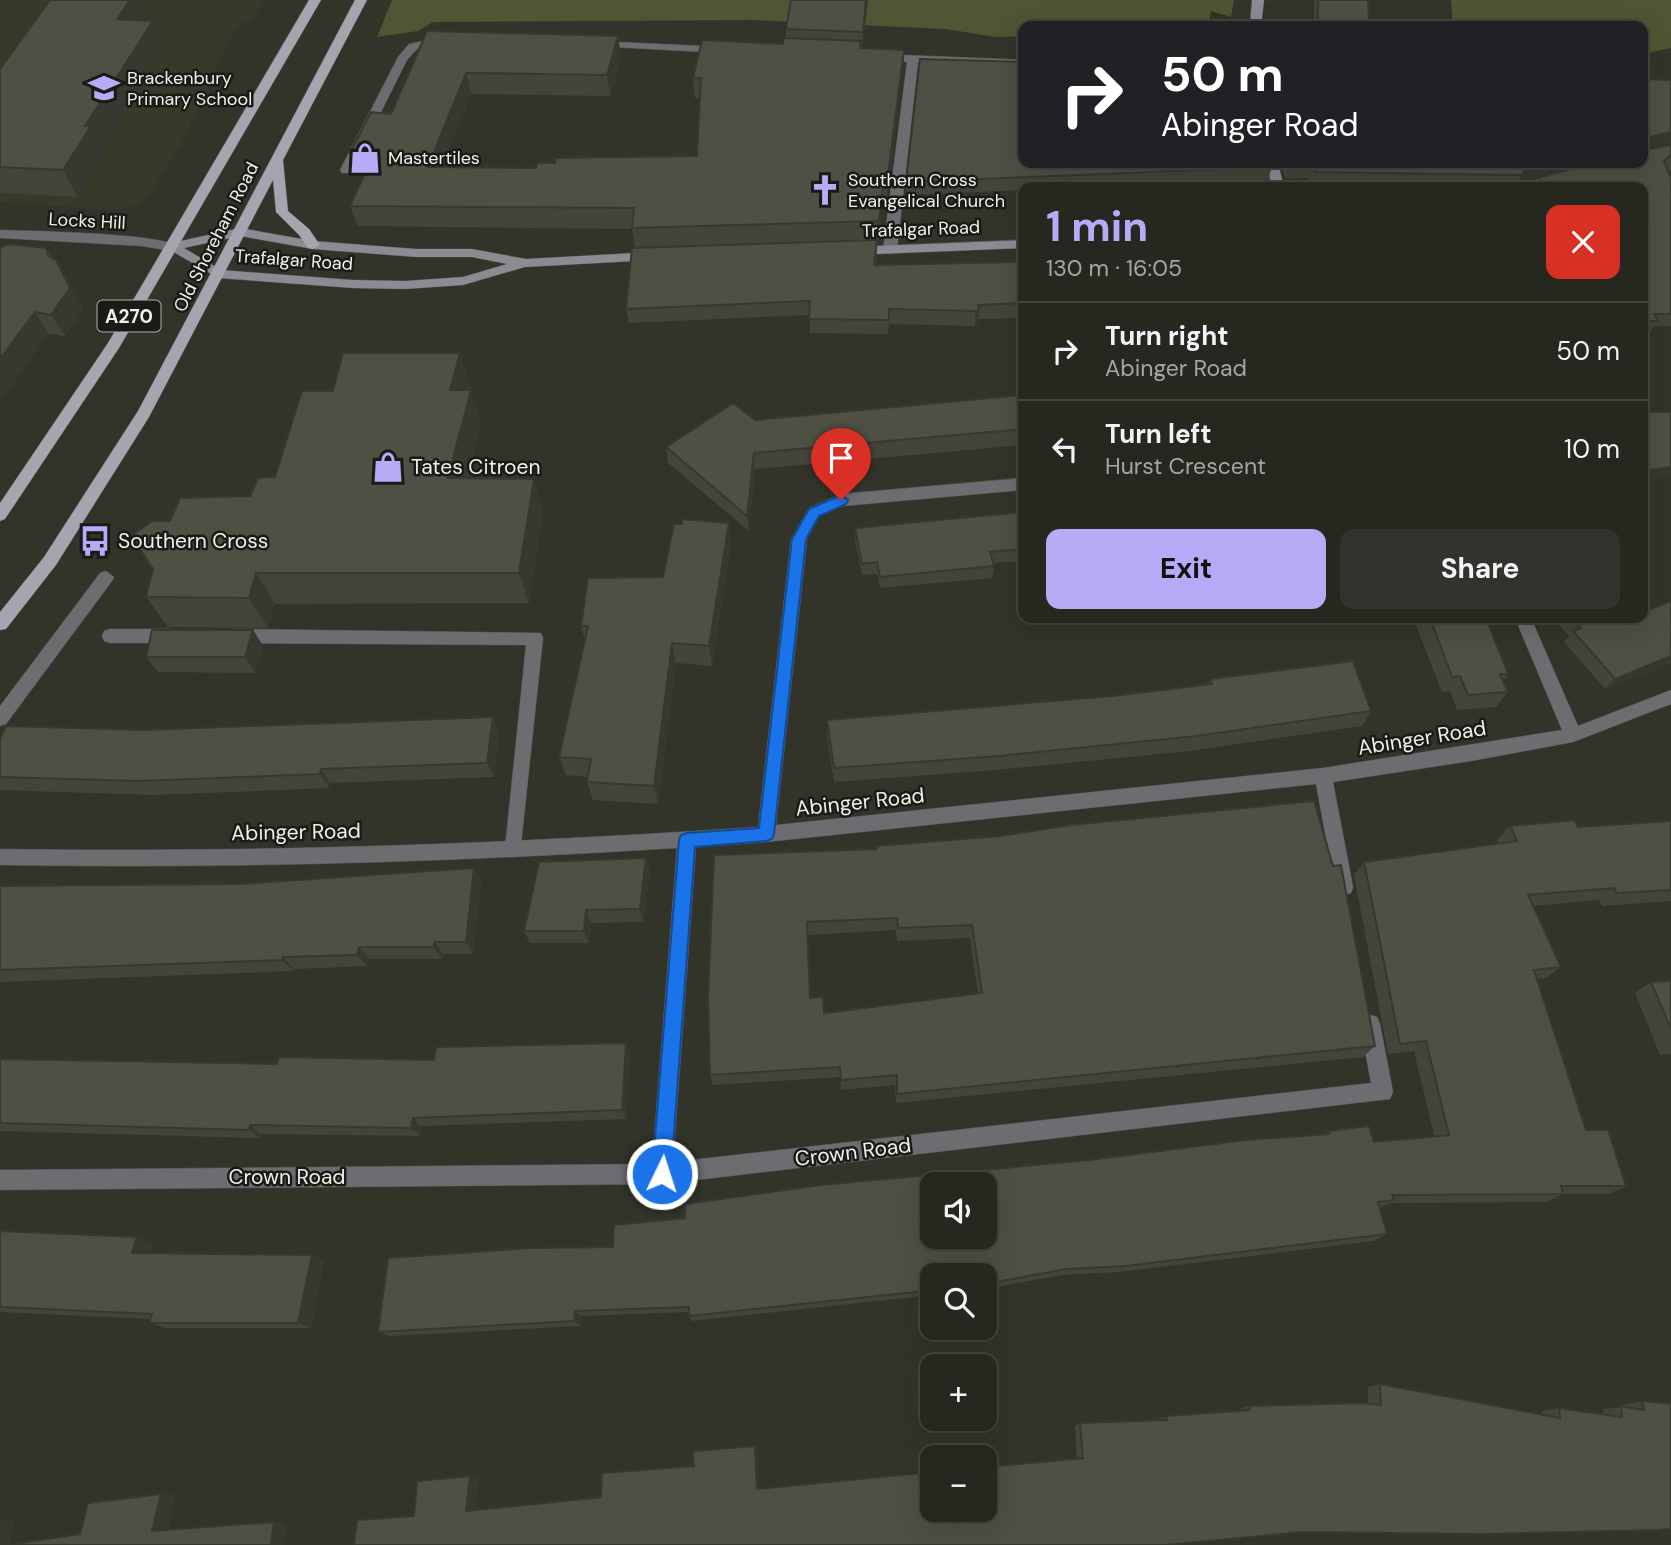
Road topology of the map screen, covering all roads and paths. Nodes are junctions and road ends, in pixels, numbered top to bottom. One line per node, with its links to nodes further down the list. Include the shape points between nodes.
1 (315, 0): 19 (main road, Old Shoreham Road / A270)
2 (361, 0): 11 (main road, Old Shoreham Road / A270)
3 (1258, 0): 4 (main road)
4 (1256, 21)
5 (453, 38): 12 (street, via 413,46 402,59)
6 (579, 44): 7 (street)
7 (732, 50)
8 (871, 56): 9 (street)
9 (913, 58): 10 (street); 20 (street)
10 (1018, 62)
11 (277, 159): 15 (main road, Old Shoreham Road / A270); 18 (main road, via 282,212)
12 (346, 170)
13 (1578, 173): 14 (main road)
14 (1543, 182)
15 (240, 232): 18 (main road, Trafalgar Road); 19 (main road, Trafalgar Road); 24 (main road, Old Shoreham Road / A270)
16 (0, 234): 19 (street, Locks Hill)
17 (1018, 244): 20 (main road, Trafalgar Road)
18 (313, 245): 23 (main road, Trafalgar Road, via 472,253)
19 (172, 247): 24 (main road, Trafalgar Road); 26 (main road, Old Shoreham Road / A270, via 64,424)
20 (890, 250): 21 (main road, Trafalgar Road)
21 (835, 251)
22 (673, 255): 23 (main road, Trafalgar Road)
23 (525, 263): 24 (main road, Trafalgar Road, via 463,281 405,285)
24 (218, 274): 29 (main road, Old Shoreham Road / A270, via 144,413 50,561)
25 (1018, 485): 37 (street, via 841,500 814,512 799,539)
26 (0, 515)
27 (106, 577): 34 (street)
28 (1525, 623): 35 (street)
29 (0, 624)
30 (110, 636): 31 (street)
31 (192, 636)
32 (219, 636): 39 (street, via 535,638)
33 (1671, 697): 35 (street, Abinger Road)
34 (0, 719)
35 (1573, 735): 36 (street, Abinger Road)
36 (1323, 776): 37 (street, Abinger Road); 41 (street)
37 (766, 834): 38 (street, Abinger Road)
38 (687, 840): 39 (street, Abinger Road); 43 (street)
39 (514, 848): 40 (street, Abinger Road, via 350,855)
40 (0, 857)
41 (1349, 913)
42 (1367, 1009): 43 (street, Crown Road, via 1383,1091)
43 (662, 1174): 44 (street, Crown Road)
44 (0, 1180)

